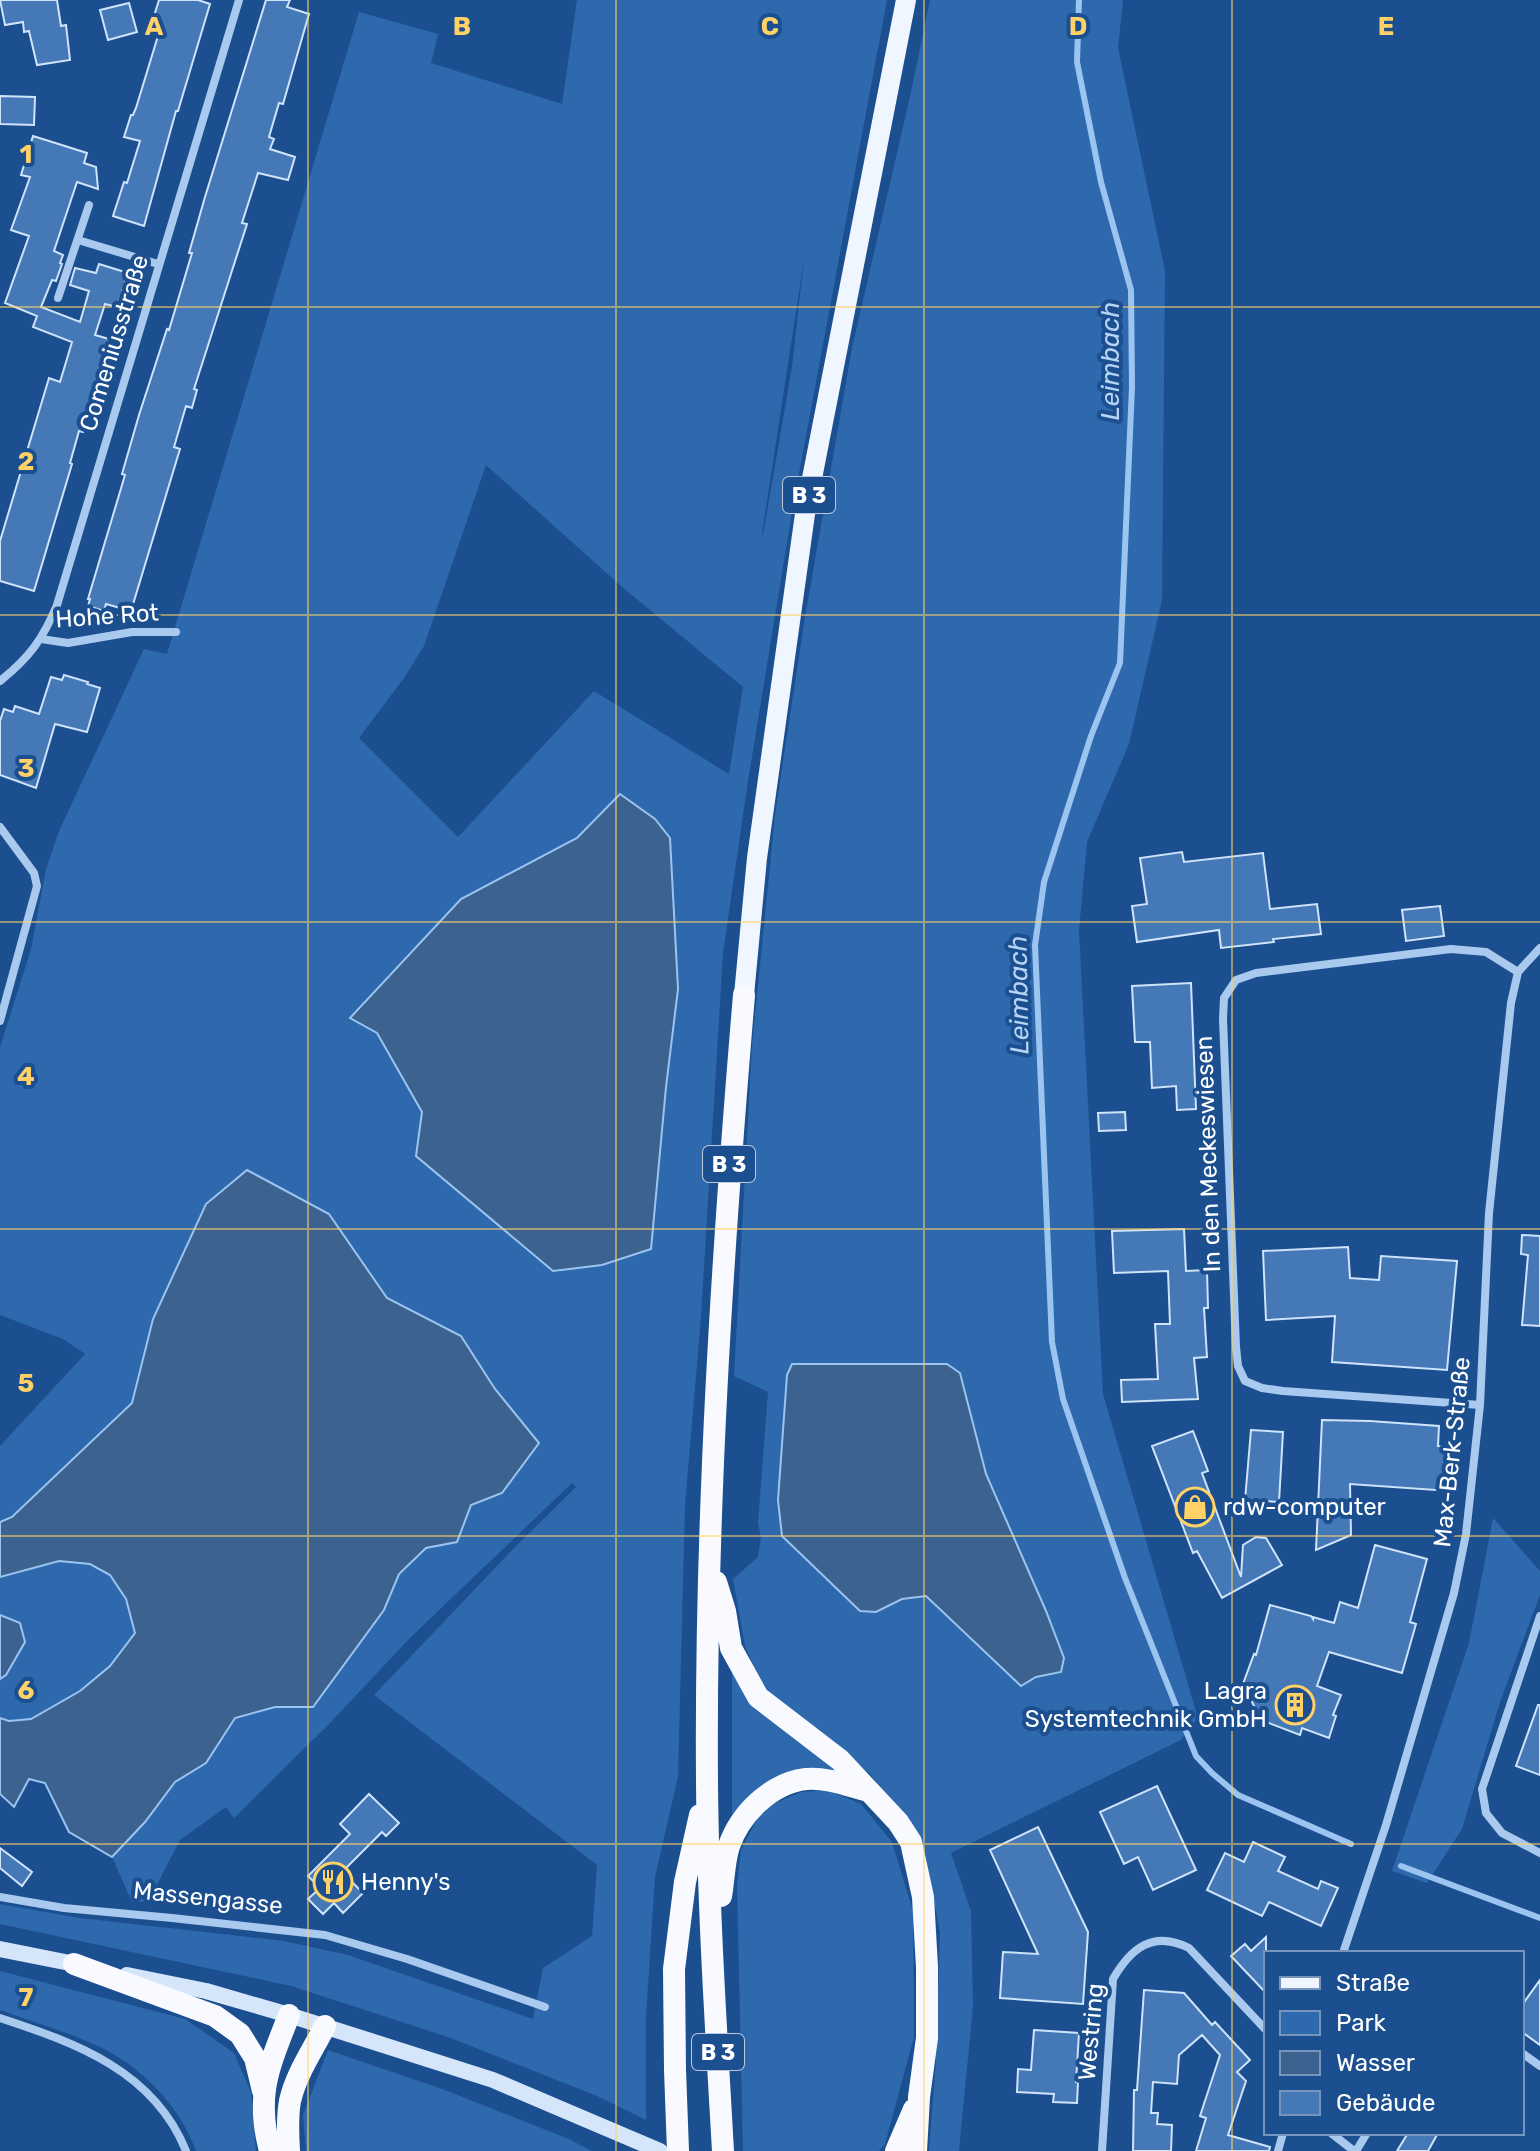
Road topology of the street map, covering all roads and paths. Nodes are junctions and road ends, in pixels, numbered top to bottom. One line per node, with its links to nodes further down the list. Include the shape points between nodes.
1 (239, 0): 5 (street, Comeniusstraße)
2 (906, 0): 13 (main road, B 3, via 805,514 757,858)
3 (89, 205): 4 (street)
4 (78, 240): 5 (street); 6 (street)
5 (158, 264): 8 (street, Comeniusstraße, via 57,605)
6 (58, 298)
7 (176, 632): 8 (street, Hohe Rot, via 132,632 59,643)
8 (41, 639): 9 (street, Comeniusstraße)
9 (0, 681)
10 (0, 827): 14 (street, via 34,873 37,886)
11 (1540, 948): 12 (street)
12 (1518, 972): 15 (street, Max-Berk-Straße, via 1489,1213); 15 (street, In den Meckeswiesen, via 1486,952 1451,949 1256,973 1236,980 1224,998 1236,1347 1245,1381 1283,1391)
13 (744, 995): 16 (highway, B 3, via 725,1216)
14 (0, 1021)
15 (1480, 1405): 23 (street, Max-Berk-Straße, via 1454,1593)
16 (709, 1557): 18 (highway, B 3); 19 (highway, via 731,1648 758,1697 840,1760)
17 (1540, 1616): 20 (street, via 1482,1789 1486,1813 1502,1833)
18 (707, 1782): 24 (highway, B 3); 38 (highway, via 685,1882 674,1969)
19 (870, 1792): 24 (highway, via 807,1779 776,1789 746,1814 729,1847); 32 (highway, via 911,1842 923,1897 927,2038)
20 (1540, 1853)
21 (0, 1897): 26 (street, Massengasse, via 325,1935)
22 (0, 1949): 25 (main road)
23 (1344, 1951)
24 (713, 1953): 39 (highway, B 3)
25 (74, 1964): 27 (main road, via 206,1991); 31 (highway, via 215,2016 240,2034 255,2058)
26 (545, 2007)
27 (289, 2015): 29 (main road); 31 (highway)
28 (0, 2018): 34 (street, via 79,2047 124,2072 154,2098)
29 (325, 2026): 36 (highway, via 290,2099); 37 (main road, via 493,2080)
30 (1264, 2028): 42 (street, Westring, via 1189,1948 1161,1940 1142,1945 1124,1959 1113,1979)
31 (263, 2091): 35 (highway)
32 (919, 2097): 40 (highway); 41 (highway)
33 (1334, 2135): 43 (street)
34 (186, 2151)
35 (270, 2151)
36 (289, 2151)
37 (660, 2151)
38 (678, 2151)
39 (723, 2151)
40 (896, 2151)
41 (916, 2151)
42 (1102, 2151)
43 (1355, 2151)

